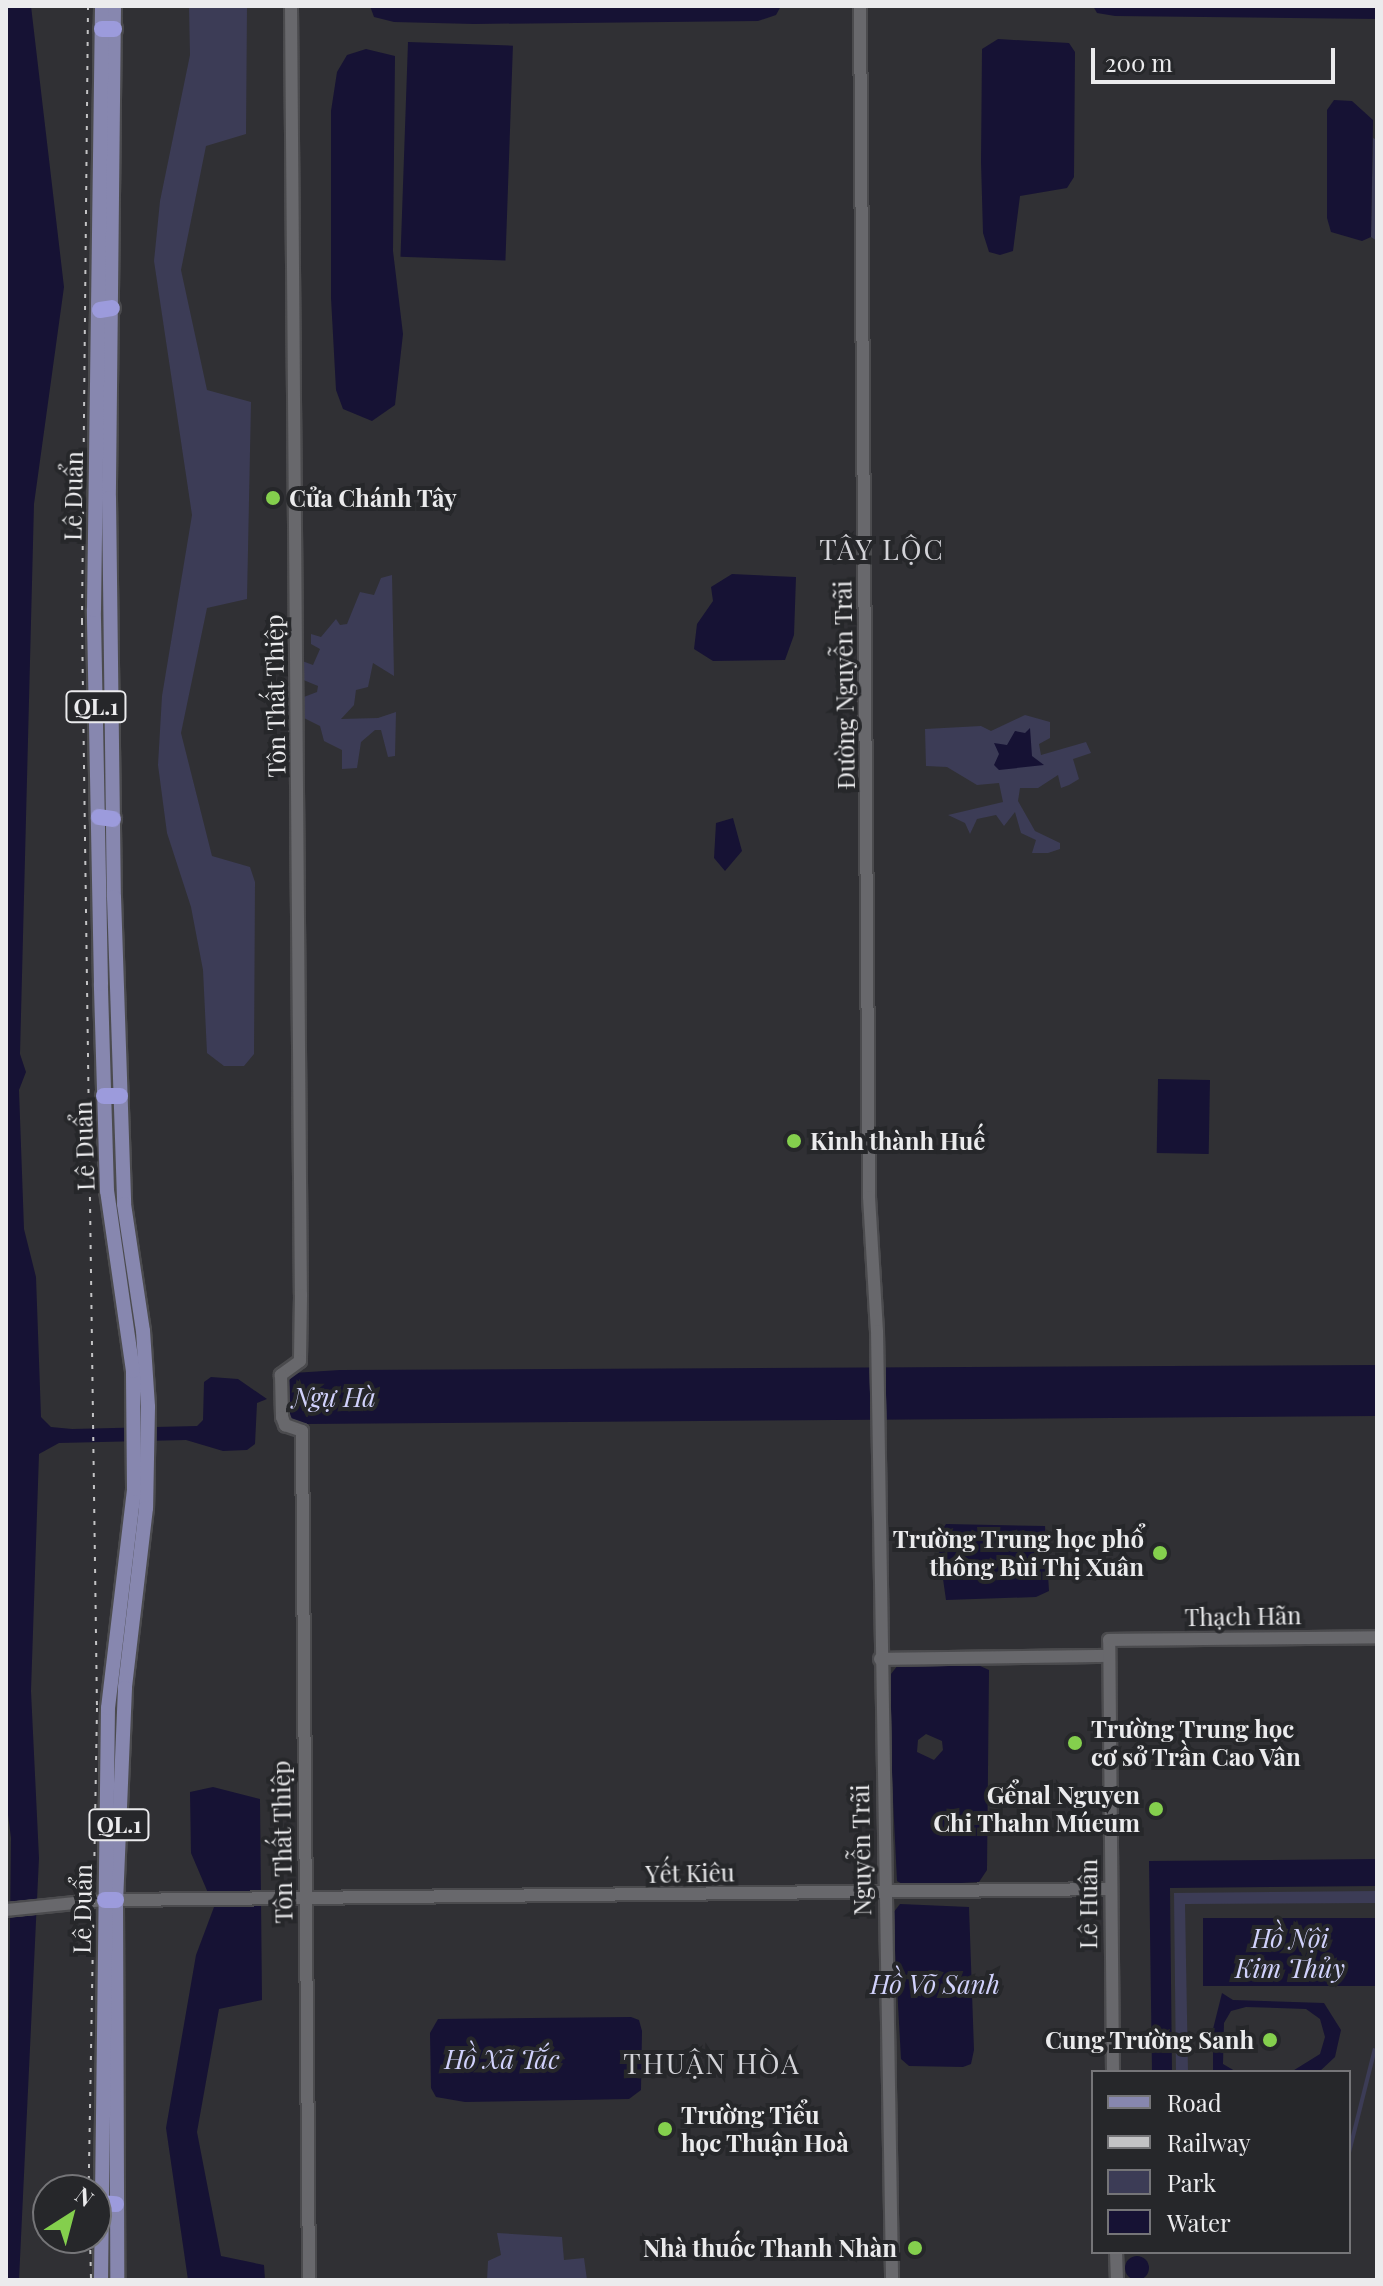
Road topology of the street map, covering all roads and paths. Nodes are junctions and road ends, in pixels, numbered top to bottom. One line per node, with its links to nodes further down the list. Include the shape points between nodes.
1 (102, 6): 5 (main road, Lê Duẩn / QL.1)
2 (114, 6): 5 (main road, Lê Duẩn / QL.1)
3 (291, 6): 16 (street, Tôn Thất Thiệp, via 301,1295 300,1361 281,1375 282,1417 285,1425 302,1431)
4 (860, 6): 7 (street, Đường Nguyễn Trãi, via 860,456 869,664 869,1181)
5 (108, 29): 6 (main road, Lê Duẩn / QL.1, via 106,818)
6 (112, 1096): 8 (main road, Lê Duẩn / QL.1, via 107,1191 124,1288); 8 (main road, Lê Duẩn / QL.1, via 143,1331 148,1407)
7 (877, 1420): 12 (street, Nguyễn Trãi)
8 (140, 1447): 15 (main road, Lê Duẩn / QL.1, via 118,1688)
9 (1377, 1637): 10 (street, Thạch Hãn)
10 (1109, 1640): 11 (street, Lê Huân)
11 (1109, 1656): 12 (street); 13 (street, Lê Huân)
12 (880, 1659): 14 (street, Nguyễn Trãi)
13 (1110, 1889): 14 (street, Yết Kiêu); 18 (street, Lê Huân)
14 (884, 1893): 16 (street, Yết Kiêu); 26 (street, Nguyễn Trãi)
15 (111, 1900): 16 (street, Yết Kiêu); 17 (street); 19 (main road, Lê Duẩn / QL.1)
16 (305, 1901): 25 (street, Tôn Thất Thiệp)
17 (6, 1910)
18 (1113, 2070)
19 (108, 2174)
20 (112, 2238): 24 (main road, Lê Duẩn / QL.1)
21 (103, 2254): 23 (main road, Lê Duẩn / QL.1)
22 (1116, 2254): 27 (street)
23 (101, 2280)
24 (117, 2280)
25 (309, 2280)
26 (892, 2280)
27 (1117, 2280)

